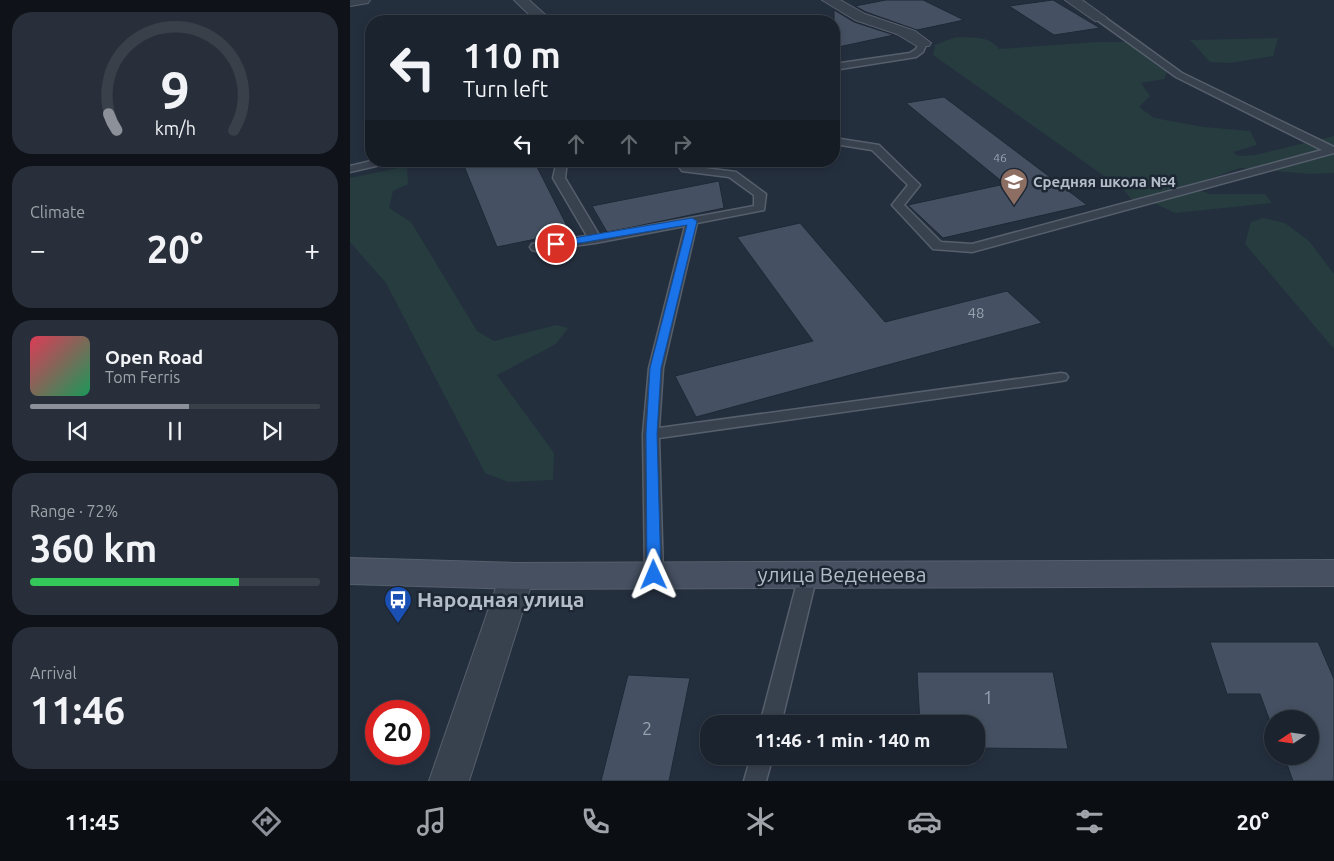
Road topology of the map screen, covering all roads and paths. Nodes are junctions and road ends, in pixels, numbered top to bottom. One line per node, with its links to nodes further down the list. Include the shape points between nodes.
1 (363, 0): 5 (street)
2 (521, 0): 6 (street)
3 (829, 0): 8 (street, via 864,19 898,28)
4 (1072, 0): 7 (street)
5 (350, 2)
6 (537, 15)
7 (1100, 18): 11 (lane, via 1179,74)
8 (923, 43): 9 (lane, via 913,55)
9 (840, 65)
10 (840, 142): 11 (lane, via 875,147 914,185 898,205 937,246 972,248)
11 (1332, 150)
12 (365, 166): 15 (lane)
13 (561, 167): 17 (lane, via 559,178)
14 (684, 167): 16 (lane, via 732,174 760,194 760,208)
15 (350, 169)
16 (692, 221): 17 (lane); 20 (lane, via 656,368)
17 (595, 239): 18 (lane)
18 (536, 247)
19 (1061, 377): 20 (lane)
20 (652, 434): 23 (lane)
21 (350, 571): 25 (main road, улица Веденеева)
22 (1334, 573): 24 (main road, улица Веденеева)
23 (654, 575): 24 (main road, улица Веденеева); 25 (main road, улица Веденеева)
24 (808, 575): 26 (lane)
25 (517, 576): 28 (street)
26 (772, 715)
27 (759, 765): 29 (lane)
28 (449, 781)
29 (755, 781)

